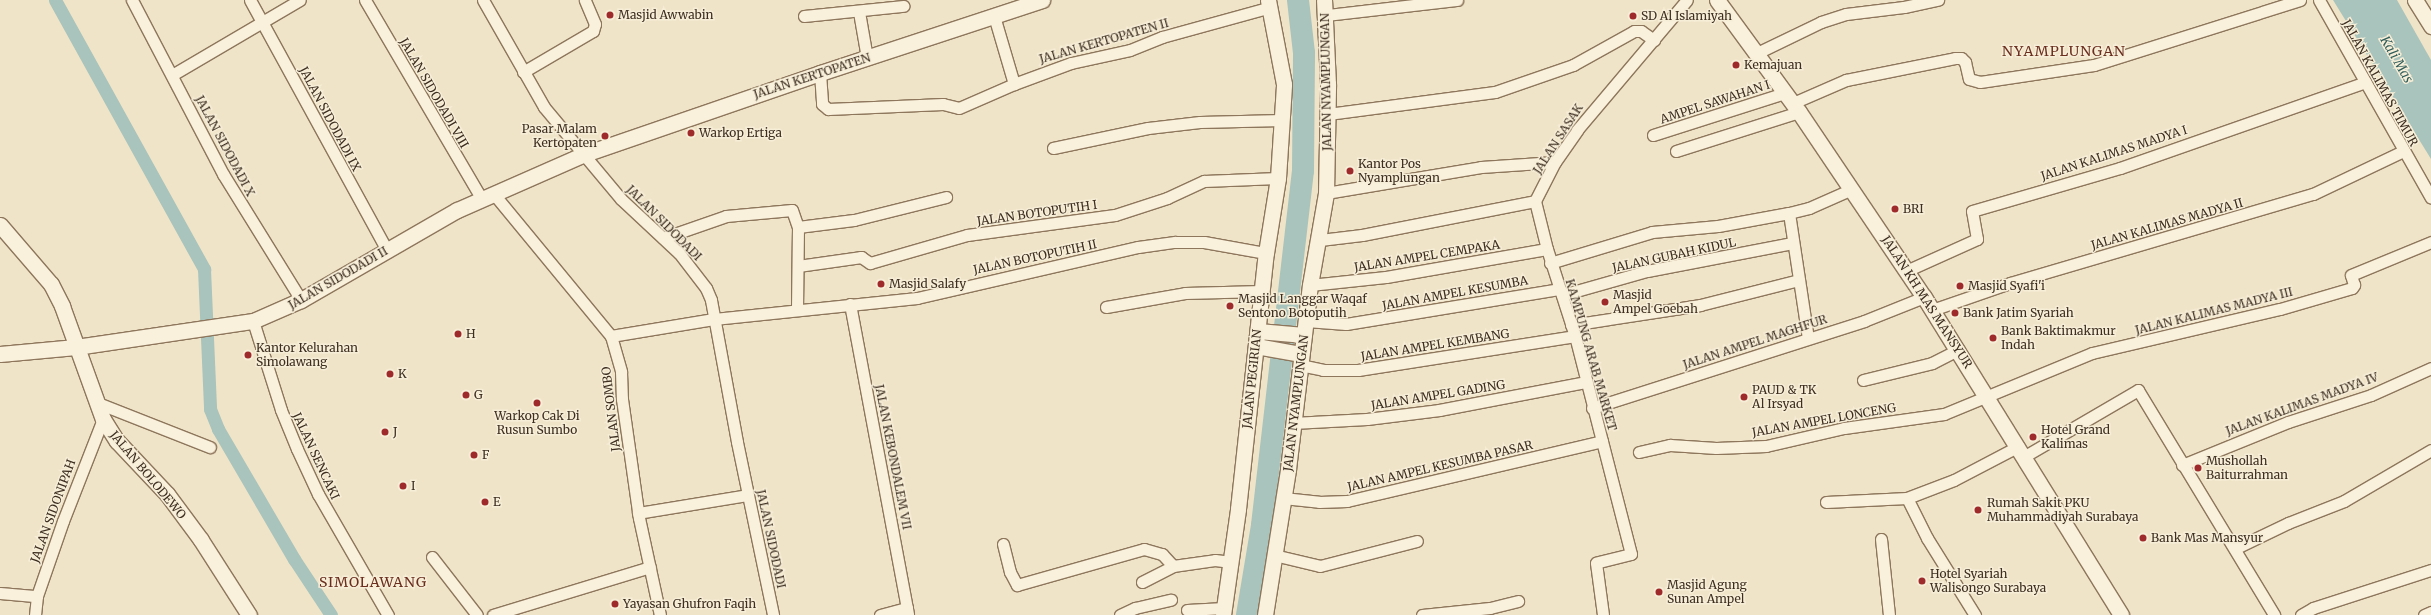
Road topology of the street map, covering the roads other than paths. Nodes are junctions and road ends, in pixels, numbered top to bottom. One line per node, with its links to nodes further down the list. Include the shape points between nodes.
1 (132, 0): 29 (street, JALAN SIDODADI X)
2 (250, 0): 22 (street, JALAN SIDODADI IX)
3 (300, 0): 22 (street)
4 (365, 0): 44 (street, JALAN SIDODADI VIII)
5 (483, 0): 27 (street, JALAN SIDODADI)
6 (585, 0): 27 (street, via 595,24 593,31)
7 (1042, 0): 21 (street, JALAN KERTOPATEN)
8 (1457, 0): 18 (street)
9 (1687, 0): 24 (street, JALAN SASAK)
10 (1717, 0): 25 (street, JALAN KH MAS MANSYUR)
11 (1938, 0): 16 (street)
12 (2300, 0): 32 (street, via 2094,65 1980,82 1969,79 1965,62 1961,58 1955,58 1846,80)
13 (2319, 0): 30 (street, JALAN KALIMAS TIMUR)
14 (2416, 0): 23 (street)
15 (1270, 3): 31 (street, JALAN KERTOPATEN II, via 1162,37 1130,50 1071,63); 34 (street, JALAN PEGIRIAN, via 1284,84)
16 (1890, 5): 25 (street, via 1833,18)
17 (903, 6): 19 (street)
18 (1326, 7): 33 (street, JALAN NYAMPLUNGAN)
19 (859, 12): 20 (street); 26 (street)
20 (804, 16)
21 (994, 16): 26 (street, JALAN KERTOPATEN); 31 (street)
22 (263, 23): 29 (street); 56 (street, JALAN SIDODADI IX)
23 (2431, 26)
24 (1654, 40): 33 (street, via 1641,31 1634,31 1573,65 1495,92); 40 (street, JALAN SASAK, via 1588,115)
25 (1757, 54): 32 (street, JALAN KH MAS MANSYUR)
26 (867, 58): 28 (street, JALAN KERTOPATEN)
27 (523, 72): 39 (street, JALAN SIDODADI, via 544,107)
28 (820, 73): 31 (street, JALAN KERTOPATEN II, via 822,104 828,109 943,104 959,108); 39 (street, JALAN KERTOPATEN)
29 (172, 75): 66 (street, JALAN SIDODADI X, via 222,174)
30 (2365, 82): 38 (street, JALAN KALIMAS TIMUR); 60 (street, JALAN KALIMAS MADYA I, via 2120,168 1972,211 1976,239)
31 (1014, 84)
32 (1792, 103): 35 (street, AMPEL SAWAHAN I); 37 (street); 42 (street, JALAN KH MAS MANSYUR)
33 (1328, 114): 43 (street, JALAN NYAMPLUNGAN)
34 (1282, 120): 36 (street, via 1200,122 1148,128); 41 (street, JALAN PEGIRIAN)
35 (1653, 135)
36 (1053, 148)
37 (1676, 151)
38 (2403, 151): 46 (street, JALAN KALIMAS TIMUR); 70 (street, JALAN KALIMAS MADYA II, via 2313,194 2010,283)
39 (582, 155): 44 (street, JALAN SIDODADI II); 51 (street, JALAN SIDODADI, via 621,199)
40 (1555, 162): 43 (street, via 1481,167); 47 (street, JALAN SASAK)
41 (1278, 178): 57 (street, JALAN PEGIRIAN); 59 (street, JALAN BOTOPUTIH I, via 1204,181 1167,198 1115,215 967,235 870,263 861,257)
42 (1852, 189): 48 (street, via 1809,208); 60 (street, JALAN KH MAS MANSYUR)
43 (1326, 193): 52 (street, JALAN NYAMPLUNGAN)
44 (487, 195): 56 (street, JALAN SIDODADI II); 75 (street, JALAN SOMBO)
45 (946, 197): 50 (street, via 854,220)
46 (2431, 198)
47 (1535, 201): 52 (street, via 1362,235); 55 (street, KAMPUNG ARAB MARKET)
48 (1789, 213): 54 (street); 58 (street, via 1718,226 1652,232)
49 (0, 225): 79 (street, JALAN BOLODEWO, via 50,284 62,306)
50 (798, 227): 51 (street, via 796,214 788,209 726,216); 59 (street)
51 (664, 238): 71 (street, JALAN SIDODADI, via 698,274 711,300)
52 (1320, 240): 62 (street, JALAN NYAMPLUNGAN)
53 (2431, 242): 86 (street, JALAN KALIMAS MADYA III, via 2351,275 2354,285 2352,288 2280,309 2092,353)
54 (1792, 243): 61 (street); 64 (street, JALAN GUBAH KIDUL, via 1647,271)
55 (1546, 249): 58 (street, KAMPUNG ARAB MARKET); 62 (street, JALAN AMPEL CEMPAKA, via 1386,277)
56 (387, 250): 66 (street, JALAN SIDODADI II)
57 (1266, 253): 63 (street, JALAN PEGIRIAN); 67 (street, JALAN BOTOPUTIH II, via 1204,242 1175,242 1138,247 918,298)
58 (1550, 263): 64 (street, KAMPUNG ARAB MARKET)
59 (798, 266): 69 (street)
60 (1906, 270): 65 (street, JALAN KH MAS MANSYUR)
61 (1799, 280): 73 (street, via 1700,304); 77 (street)
62 (1310, 285): 74 (street, JALAN NYAMPLUNGAN)
63 (1262, 291): 68 (street, via 1185,293); 78 (street, JALAN PEGIRIAN)
64 (1561, 292): 73 (street, KAMPUNG ARAB MARKET); 74 (street, JALAN AMPEL KESUMBA)
65 (1924, 297): 70 (street, JALAN KH MAS MANSYUR); 77 (street, JALAN AMPEL MAGHFUR, via 1864,321)
66 (301, 300): 72 (street, JALAN SIDODADI II)
67 (850, 304): 69 (street, JALAN BOTOPUTIH II); 117 (street, JALAN KEBONDALEM VII)
68 (1106, 307)
69 (797, 309): 71 (street, JALAN BOTOPUTIH II)
70 (1932, 310): 80 (street, JALAN KH MAS MANSYUR)
71 (714, 319): 75 (street, JALAN BOTOPUTIH II); 96 (street, JALAN SIDODADI)
72 (253, 321): 79 (street, JALAN SIDODADI II); 122 (street, JALAN SENCAKI, via 281,410 297,449 318,494)
73 (1571, 325): 76 (street, KAMPUNG ARAB MARKET)
74 (1303, 330): 78 (street); 82 (street, JALAN NYAMPLUNGAN)
75 (611, 336): 100 (street, JALAN SOMBO, via 621,372 622,399)
76 (1575, 336): 82 (street, JALAN AMPEL KEMBANG, via 1358,370 1323,370); 85 (street, KAMPUNG ARAB MARKET)
77 (1808, 338): 87 (street, JALAN AMPEL MAGHFUR)
78 (1261, 339): 82 (street); 107 (street, JALAN PEGIRIAN)
79 (76, 347): 81 (street, JALAN SIDODADI II); 88 (street, JALAN BOLODEWO)
80 (1959, 350): 84 (street, via 1932,363); 86 (street, JALAN KH MAS MANSYUR)
81 (0, 354)
82 (1298, 357): 89 (street, JALAN NYAMPLUNGAN)
83 (2431, 368): 95 (street, JALAN KALIMAS MADYA IV, via 2372,395 2268,429)
84 (1863, 380)
85 (1586, 382): 87 (street, KAMPUNG ARAB MARKET); 89 (street, JALAN AMPEL GADING, via 1439,410 1367,420)
86 (1987, 395): 93 (street, JALAN KH MAS MANSYUR); 94 (street, JALAN AMPEL LONCENG, via 1944,414 1844,428 1766,446 1716,448 1670,445)
87 (1592, 408): 90 (street, KAMPUNG ARAB MARKET)
88 (101, 412): 91 (street); 113 (street, JALAN SIDONIPAH); 121 (street, JALAN BOLODEWO, via 116,441 167,494 183,515)
89 (1293, 423): 97 (street, JALAN NYAMPLUNGAN)
90 (1602, 441): 97 (street, JALAN AMPEL KESUMBA PASAR, via 1347,501 1320,502); 131 (street, KAMPUNG ARAB MARKET, via 1630,555 1596,563)
91 (210, 447)
92 (2431, 450): 104 (street, via 2344,501 2288,523)
93 (2022, 451): 95 (street, via 2136,390); 98 (street); 134 (street, JALAN KH MAS MANSYUR)
94 (1639, 452)
95 (2182, 464): 104 (street)
96 (748, 495): 100 (street); 126 (street, JALAN SIDODADI)
97 (1283, 498): 105 (street, JALAN NYAMPLUNGAN)
98 (1907, 498): 99 (street); 133 (street, via 1927,538)
99 (1826, 502)
100 (638, 513): 109 (street, JALAN SOMBO)
101 (1881, 539): 132 (street)
102 (1417, 541): 105 (street, via 1320,566)
103 (1003, 544): 108 (street, via 1010,572 1017,585 1144,549 1162,554)
104 (2236, 548): 135 (street)
105 (1274, 555): 129 (street, JALAN NYAMPLUNGAN)
106 (432, 557): 123 (street)
107 (1231, 562): 108 (street, via 1215,560); 118 (street, JALAN PEGIRIAN)
108 (1173, 566): 111 (street)
109 (650, 567): 124 (street); 125 (street, JALAN SOMBO)
110 (2431, 570): 136 (street, via 2313,608)
111 (1142, 582)
112 (0, 593): 113 (street)
113 (37, 596): 120 (street, JALAN SIDONIPAH)
114 (1171, 600): 128 (street, via 1135,608)
115 (1518, 601): 130 (street, via 1490,608)
116 (1187, 610): 118 (street)
117 (908, 612): 127 (street)
118 (1223, 612)
119 (2431, 612): 137 (street)
120 (35, 615)
121 (249, 615)
122 (388, 615)
123 (477, 615)
124 (493, 615)
125 (660, 615)
126 (773, 615)
127 (880, 615)
128 (1120, 615)
129 (1265, 615)
130 (1422, 615)
131 (1603, 615)
132 (1889, 615)
133 (1975, 615)
134 (2121, 615)
135 (2274, 615)
136 (2301, 615)
137 (2424, 615)

